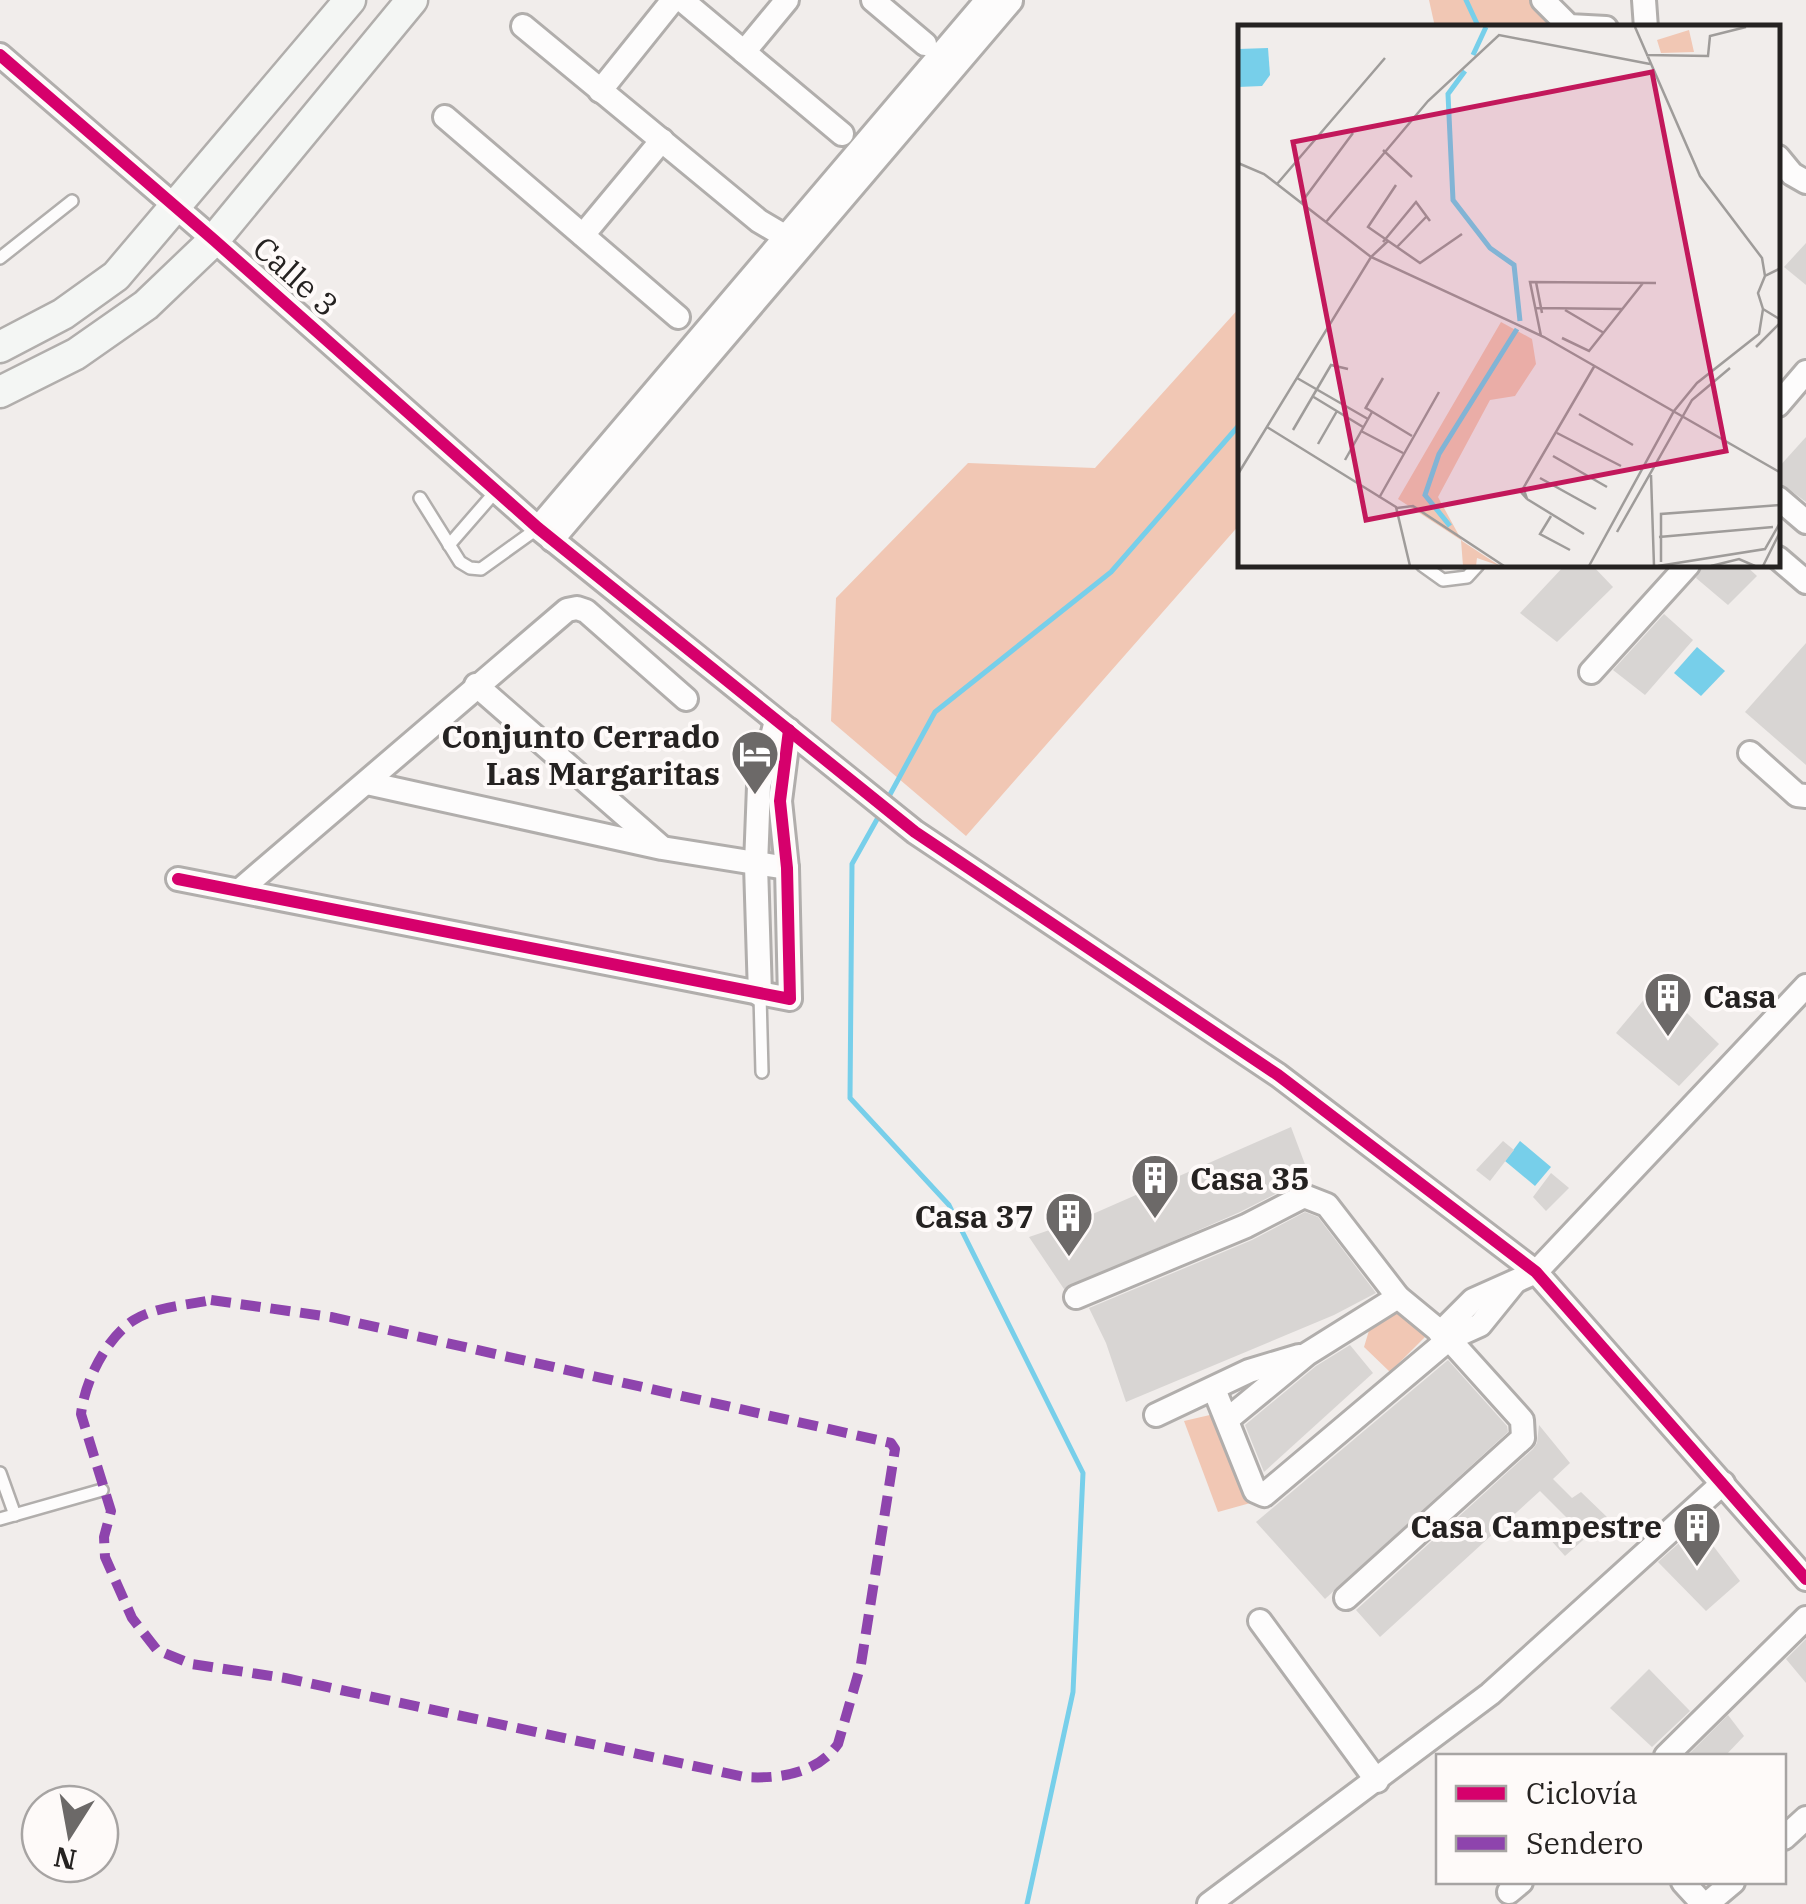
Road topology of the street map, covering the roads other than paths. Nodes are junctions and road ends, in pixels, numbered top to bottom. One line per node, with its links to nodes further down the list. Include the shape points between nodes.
1 (350, 0): 25 (main road)
2 (412, 0): 27 (main road)
3 (673, 0): 18 (street)
4 (682, 0): 16 (street)
5 (788, 0): 16 (street)
6 (873, 0): 15 (street)
7 (988, 0): 28 (street)
8 (1003, 0): 11 (street)
9 (1543, 0): 12 (street)
10 (1644, 0): 13 (street)
11 (1014, 1): 28 (street)
12 (1568, 25)
13 (1646, 25)
14 (524, 26): 18 (street)
15 (925, 44)
16 (744, 52): 20 (street)
17 (0, 56): 25 (street, Calle 3)
18 (600, 91): 21 (street)
19 (446, 117): 26 (street)
20 (842, 134)
21 (662, 140): 26 (street); 28 (street)
22 (1781, 161): 23 (street)
23 (1806, 182)
24 (72, 201): 29 (lane)
25 (176, 208): 27 (street, Calle 3); 31 (main road, via 116,276)
26 (583, 234): 30 (street)
27 (214, 240): 33 (main road, via 132,315 76,354); 35 (street, Calle 3)
28 (790, 248): 39 (street)
29 (0, 258)
30 (678, 317)
31 (0, 347)
32 (1806, 372): 34 (street)
33 (0, 392)
34 (1781, 401)
35 (496, 491): 39 (street, Calle 3); 40 (lane)
36 (420, 498): 40 (lane)
37 (1781, 501): 38 (street)
38 (1806, 522)
39 (545, 534): 40 (lane, via 481,570 460,562); 49 (street, Calle 3)
40 (449, 544)
41 (1781, 561): 45 (street)
42 (1426, 568): 43 (lane, via 1443,580 1467,577)
43 (1475, 568)
44 (1685, 568): 46 (street)
45 (1806, 582)
46 (1591, 672)
47 (476, 685): 48 (street, via 566,610 577,608); 51 (street); 53 (street)
48 (686, 699)
49 (782, 726): 54 (street, via 762,768); 55 (street); 61 (street, Calle 3, via 915,832 1278,1075)
50 (1750, 753): 52 (street)
51 (367, 783): 53 (street); 57 (street)
52 (1806, 796)
53 (662, 848): 54 (street)
54 (756, 864): 55 (street); 59 (street)
55 (787, 868): 59 (street, via 790,1000)
56 (178, 879): 57 (street)
57 (240, 890): 59 (street)
58 (1806, 986): 61 (street)
59 (760, 995): 60 (lane)
60 (762, 1072)
61 (1536, 1272): 64 (street, via 1514,1283 1480,1325); 70 (street, Calle 3)
62 (1076, 1297): 63 (street, via 1304,1196 1326,1206)
63 (1398, 1297): 64 (street); 65 (street)
64 (1444, 1336): 68 (street, via 1264,1495 1255,1490); 75 (street, via 1522,1420 1523,1438)
65 (1307, 1354): 66 (street); 68 (street)
66 (1214, 1389): 67 (street); 68 (street)
67 (1156, 1414)
68 (1228, 1418)
69 (0, 1473): 72 (lane)
70 (1723, 1483): 74 (street, Calle 3); 79 (street, via 1490,1694)
71 (102, 1490): 72 (lane)
72 (15, 1515): 73 (lane)
73 (0, 1519)
74 (1806, 1579)
75 (1346, 1598)
76 (1806, 1618): 78 (street)
77 (1260, 1622): 79 (street)
78 (1668, 1754)
79 (1377, 1781): 84 (street)
80 (1806, 1818): 81 (street)
81 (1786, 1836)
82 (1685, 1884): 85 (street)
83 (1730, 1884): 85 (street)
84 (1209, 1904)
85 (1705, 1904)

